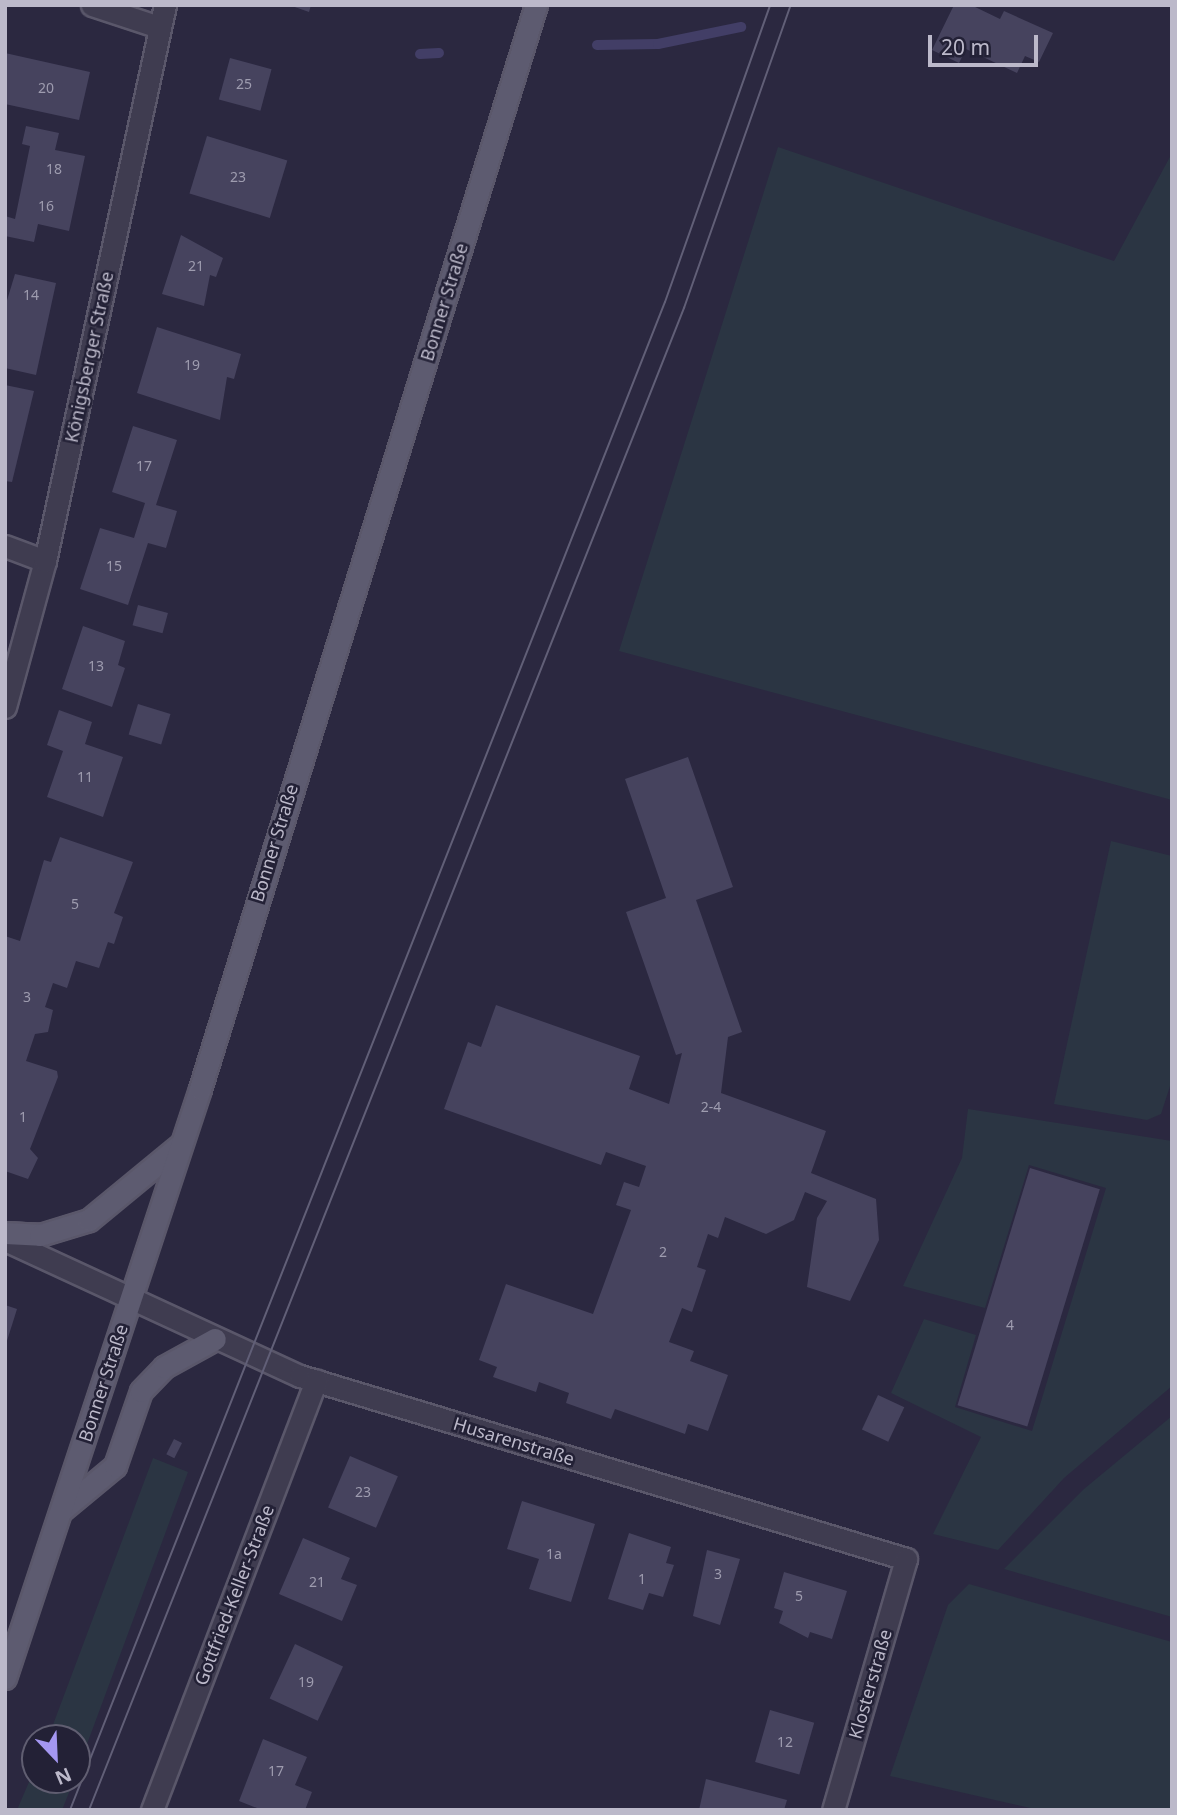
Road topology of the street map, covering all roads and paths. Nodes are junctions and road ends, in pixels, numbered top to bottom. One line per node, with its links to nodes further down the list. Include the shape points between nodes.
1 (92, 5): 4 (street)
2 (165, 5): 4 (street, Königsberger Straße)
3 (536, 5): 8 (main road, Bonner Straße)
4 (159, 27): 6 (street, Königsberger Straße)
5 (5, 546): 6 (street)
6 (45, 561): 7 (street, Königsberger Straße)
7 (5, 708)
8 (181, 1143): 9 (main road, via 89,1220 40,1235); 11 (main road, Bonner Straße)
9 (5, 1233)
10 (5, 1240): 11 (street, Husarenstraße)
11 (130, 1301): 12 (street, Husarenstraße); 14 (main road, Bonner Straße)
12 (215, 1339): 13 (street, Husarenstraße); 14 (main road, via 164,1367 141,1391 115,1466)
13 (316, 1380): 15 (street, Husarenstraße); 17 (street, Gottfried-Keller-Straße)
14 (62, 1510): 16 (main road, Bonner Straße)
15 (906, 1559): 18 (street, Klosterstraße)
16 (5, 1678)
17 (152, 1810)
18 (833, 1810)

